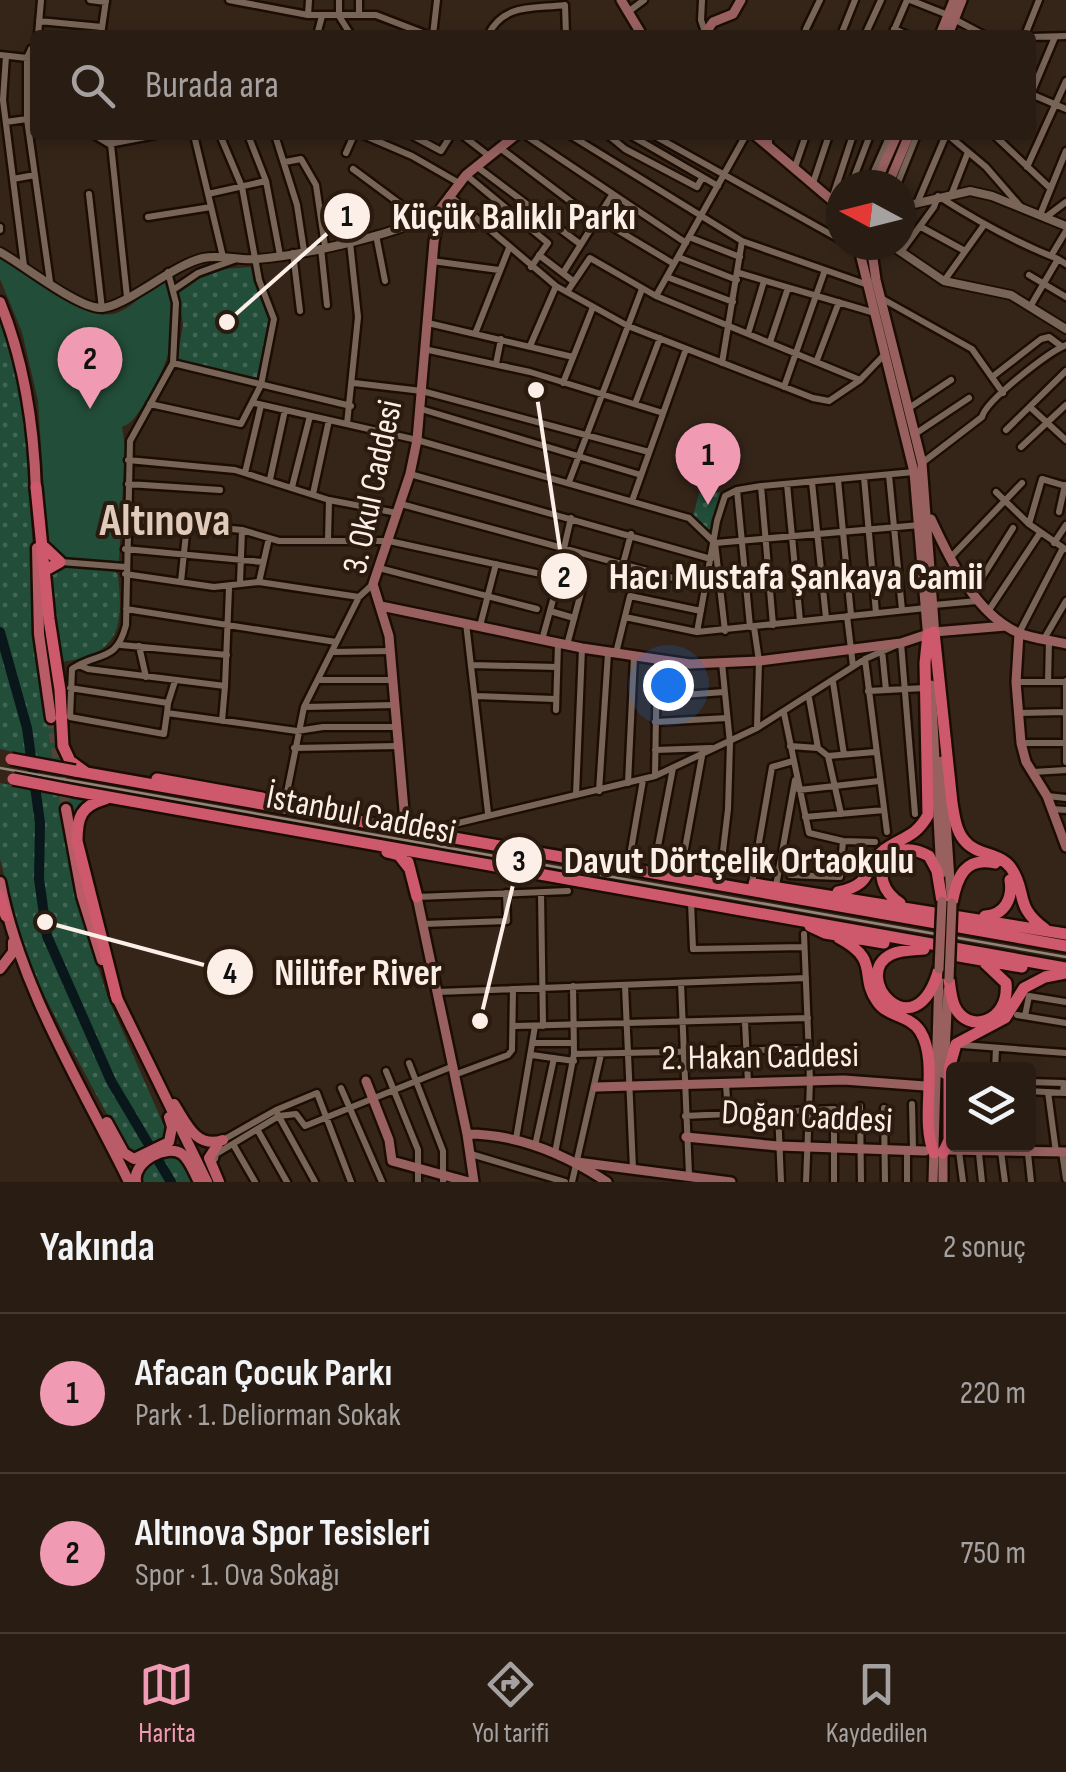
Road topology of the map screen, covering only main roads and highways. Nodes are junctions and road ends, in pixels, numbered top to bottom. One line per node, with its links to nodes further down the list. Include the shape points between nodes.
1 (621, 0): 6 (main road)
2 (741, 0): 7 (main road, via 733,14)
3 (954, 0): 5 (main road)
4 (962, 0): 5 (main road)
5 (951, 17): 8 (main road); 9 (main road)
6 (639, 30)
7 (708, 30)
8 (943, 30)
9 (949, 30)
10 (510, 140): 24 (main road, 3. Okul Caddesi, via 462,179 440,208 417,440 373,584)
11 (769, 140): 16 (main road)
12 (892, 140): 14 (main road)
13 (906, 140): 15 (main road)
14 (878, 170)
15 (894, 170)
16 (826, 194)
17 (866, 260): 25 (main road, via 914,472)
18 (869, 260): 21 (main road, via 922,463)
19 (0, 302): 20 (main road, via 30,412)
20 (36, 487): 22 (highway); 30 (main road, via 40,634)
21 (928, 512): 25 (main road); 26 (main road, via 962,578)
22 (42, 545): 23 (highway); 23 (highway, via 60,562)
23 (44, 571): 32 (highway, via 63,746)
24 (381, 606): 27 (main road, via 634,657 722,664 900,643); 36 (main road, 3. Okul Caddesi, via 394,680)
25 (930, 606): 27 (main road)
26 (1008, 626): 27 (main road); 28 (main road)
27 (931, 633): 44 (highway, via 928,815 914,834 879,854 858,886); 47 (main road); 52 (highway, via 957,827 972,847 1014,871 1028,916)
28 (1019, 634): 29 (main road); 37 (main road, via 1021,743)
29 (1066, 644)
30 (51, 718)
31 (6, 758): 32 (highway, İstanbul Caddesi, bridge)
32 (82, 772): 36 (highway, İstanbul Caddesi); 36 (highway, via 127,773)
33 (6, 778): 34 (highway, İstanbul Caddesi, bridge)
34 (112, 798): 39 (highway, İstanbul Caddesi); 41 (highway, via 132,808 395,854); 65 (highway, via 79,814 77,841)
35 (66, 809): 65 (main road, via 82,896)
36 (403, 826): 43 (highway, İstanbul Caddesi)
37 (1064, 836): 38 (main road)
38 (1066, 847)
39 (394, 848): 40 (highway, İstanbul Caddesi); 41 (highway)
40 (427, 854): 46 (highway, via 415,862); 51 (highway, İstanbul Caddesi)
41 (410, 869): 46 (highway)
42 (0, 882): 49 (main road)
43 (720, 885): 44 (highway); 57 (highway, İstanbul Caddesi)
44 (823, 893): 48 (highway)
45 (0, 896): 49 (highway)
46 (417, 897): 71 (main road)
47 (947, 902): 48 (highway, via 929,856 906,848 884,863 883,884 892,898); 50 (highway, via 966,866 981,860 1002,866 1011,886 1006,906 994,916); 56 (main road, bridge)
48 (913, 908): 50 (highway)
49 (6, 916): 55 (main road)
50 (968, 917): 52 (highway)
51 (796, 920): 53 (highway); 62 (highway, İstanbul Caddesi)
52 (1048, 931): 54 (highway)
53 (825, 933): 58 (highway); 76 (highway, via 863,958 883,1008 920,1030 928,1049 928,1138)
54 (1066, 934)
55 (13, 936): 61 (main road, via 13,952); 63 (main road)
56 (946, 938): 60 (main road, bridge); 64 (main road, bridge)
57 (1066, 946)
58 (924, 949): 59 (highway); 60 (highway, via 884,960 880,994 897,1006 920,1004)
59 (982, 961): 62 (highway); 64 (highway, via 1006,983 1008,997 997,1016 965,1018)
60 (939, 969): 76 (main road)
61 (0, 970): 63 (main road)
62 (1066, 972): 76 (highway, via 1024,988 1005,1018 956,1044)
63 (27, 974): 66 (main road)
64 (949, 979): 76 (main road)
65 (116, 998): 67 (main road)
66 (56, 1034): 79 (main road, via 124,1154); 83 (main road)
67 (149, 1066): 73 (main road); 74 (main road, via 172,1127); 85 (main road)
68 (366, 1081): 81 (main road, via 392,1160)
69 (925, 1086): 70 (main road, 2. Hakan Caddesi, via 844,1080)
70 (596, 1087)
71 (467, 1134): 80 (main road, via 516,1139); 87 (main road)
72 (686, 1138): 76 (main road, Doğan Caddesi)
73 (198, 1140): 78 (main road); 78 (main road, via 228,1142)
74 (166, 1148): 79 (main road); 84 (main road, via 187,1159)
75 (1036, 1149): 77 (main road, Doğan Caddesi)
76 (945, 1150): 90 (main road); 91 (main road)
77 (1061, 1152)
78 (212, 1156): 86 (main road)
79 (138, 1161): 83 (main road)
80 (577, 1162): 82 (main road); 88 (main road)
81 (443, 1178): 87 (main road)
82 (702, 1180): 89 (main road)
83 (133, 1182)
84 (199, 1182)
85 (207, 1182)
86 (221, 1182)
87 (471, 1182)
88 (606, 1182)
89 (728, 1182)
90 (933, 1182)
91 (943, 1182)

